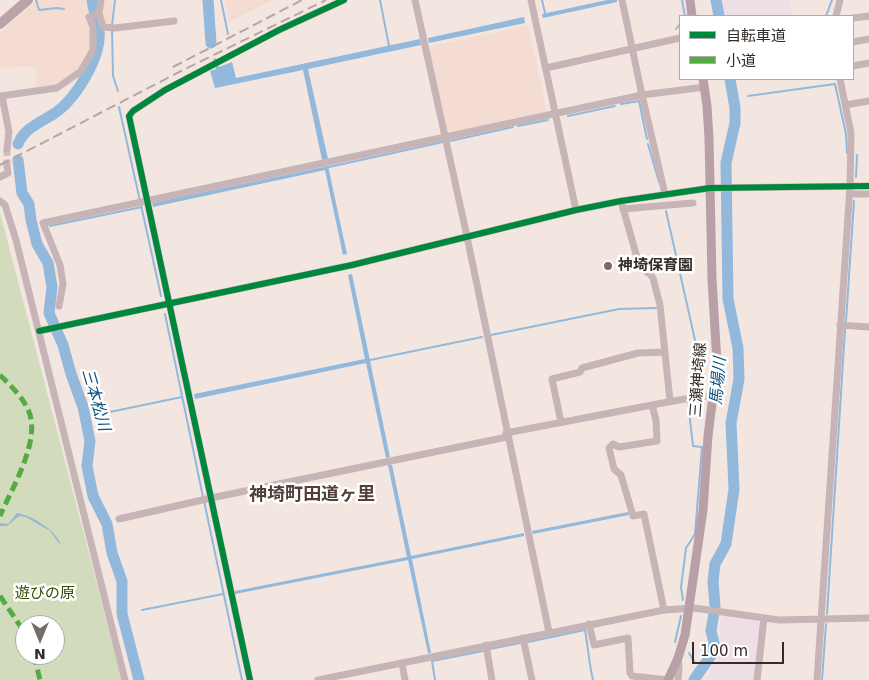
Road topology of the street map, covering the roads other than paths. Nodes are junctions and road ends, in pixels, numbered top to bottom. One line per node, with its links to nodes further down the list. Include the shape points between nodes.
1 (28, 0): 15 (highway)
2 (101, 0): 9 (street)
3 (344, 0): 41 (street, via 279,30 165,90 133,111 129,116)
4 (415, 0): 30 (street)
5 (531, 0): 22 (street)
6 (622, 0): 19 (street)
7 (690, 0): 10 (main road)
8 (840, 0): 11 (street)
9 (99, 13): 14 (street, via 103,27 112,28); 26 (street, via 89,16 93,50 81,71 57,88)
10 (692, 15)
11 (836, 15)
12 (869, 16): 13 (street)
13 (854, 18)
14 (174, 21)
15 (0, 24)
16 (679, 38): 19 (street)
17 (869, 39): 18 (street)
18 (854, 42)
19 (632, 49): 22 (street); 25 (street)
20 (869, 63): 21 (street)
21 (854, 66)
22 (546, 68): 29 (street)
23 (840, 80): 28 (street)
24 (704, 83): 25 (street); 35 (main road, 三瀬神埼線)
25 (642, 95): 29 (street); 37 (street)
26 (1, 96): 31 (street, via 9,132)
27 (869, 101): 28 (street)
28 (845, 105): 36 (street, via 851,133)
29 (556, 114): 30 (street); 43 (street)
30 (446, 138): 41 (street); 45 (street)
31 (7, 149)
32 (7, 166): 33 (street, via 8,173)
33 (0, 177)
34 (869, 186): 36 (street)
35 (714, 188): 36 (street); 37 (street); 52 (main road, 三瀬神埼線, via 712,279 716,354)
36 (850, 190): 38 (street); 48 (street)
37 (665, 194): 40 (street)
38 (869, 194)
39 (0, 201): 50 (street, via 11,224)
40 (621, 201): 43 (street); 44 (street)
41 (143, 202): 46 (street); 47 (street, via 43,223 60,265 63,284)
42 (693, 203): 44 (street)
43 (576, 210): 45 (street)
44 (623, 210): 51 (street, via 640,268 653,278 660,305)
45 (466, 238): 46 (street); 56 (street)
46 (170, 303): 50 (street, via 65,328); 57 (street)
47 (59, 306)
48 (840, 325): 49 (street); 63 (street)
49 (869, 327)
50 (42, 330): 70 (street)
51 (665, 352): 53 (street); 55 (street, via 638,353 552,379)
52 (713, 397): 53 (street); 59 (main road, 三瀬神埼線, via 703,510)
53 (670, 401): 54 (street)
54 (652, 405): 55 (street); 60 (street, via 657,441 620,447 613,444 609,448 633,516 644,514)
55 (561, 422): 56 (street)
56 (507, 435): 57 (street); 65 (street)
57 (206, 499): 58 (street); 71 (street)
58 (119, 519)
59 (689, 609): 60 (street); 61 (street); 68 (main road, 三瀬神埼線)
60 (664, 610): 64 (street)
61 (764, 618): 63 (street); 78 (street)
62 (869, 618): 63 (street)
63 (820, 619): 79 (street)
64 (589, 624): 65 (street); 76 (street, via 594,645 628,638 632,676)
65 (549, 632): 66 (street)
66 (523, 638): 67 (street); 75 (street)
67 (486, 645): 69 (street); 74 (street)
68 (678, 658): 76 (main road, 三瀬神埼線); 77 (street)
69 (402, 663): 72 (street); 73 (street)
70 (125, 680)
71 (250, 680)
72 (318, 680)
73 (406, 680)
74 (492, 680)
75 (532, 680)
76 (668, 680)
77 (678, 680)
78 (757, 680)
79 (817, 680)

